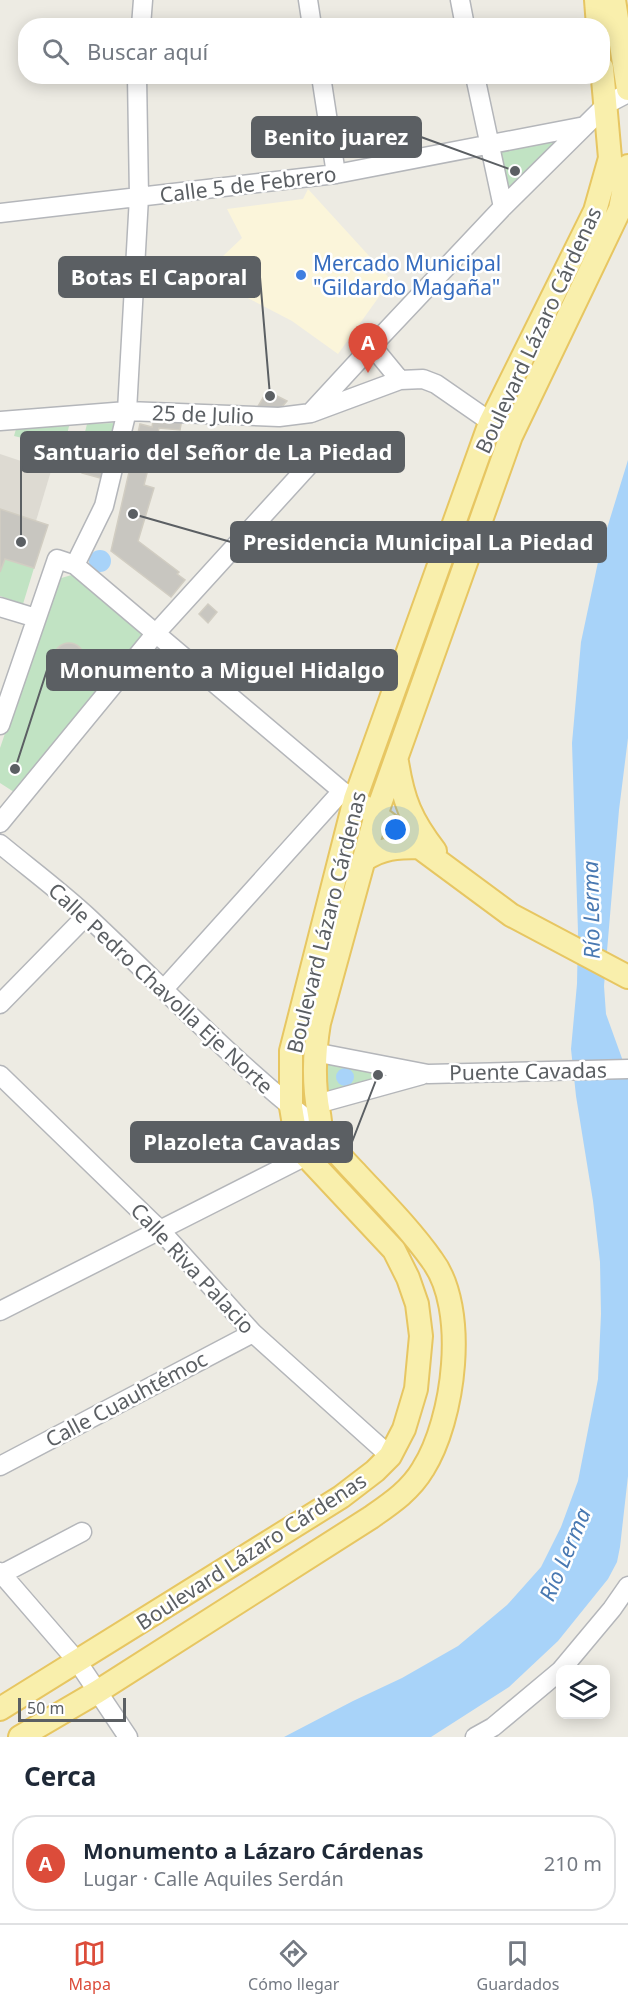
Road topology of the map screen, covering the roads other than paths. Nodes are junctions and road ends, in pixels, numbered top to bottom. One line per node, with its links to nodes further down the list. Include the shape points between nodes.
1 (143, 0): 5 (street)
2 (308, 0): 6 (street)
3 (460, 0): 7 (street)
4 (613, 4): 8 (main road); 13 (main road)
5 (142, 18)
6 (311, 18)
7 (463, 18)
8 (603, 18)
9 (137, 84): 19 (street)
10 (322, 84): 18 (street)
11 (477, 84): 16 (street)
12 (605, 84): 14 (main road, Boulevard Lázaro Cárdenas)
13 (628, 84): 14 (street)
14 (607, 104): 15 (street); 17 (main road, Boulevard Lázaro Cárdenas)
15 (585, 126): 16 (street, Calle 5 de Febrero); 20 (street)
16 (489, 144): 18 (street, Calle 5 de Febrero); 20 (street)
17 (622, 160): 27 (main road, Boulevard Lázaro Cárdenas); 28 (main road, Boulevard Lázaro Cárdenas, via 620,209)
18 (336, 174): 19 (street, Calle 5 de Febrero)
19 (139, 197): 21 (street, Calle 5 de Febrero); 24 (street)
20 (503, 207): 22 (street)
21 (0, 213)
22 (372, 346): 23 (street); 25 (street)
23 (399, 380): 25 (street, 25 de Julio); 27 (street, via 423,379 436,384)
24 (127, 411): 25 (street, 25 de Julio, via 279,417); 26 (street, 25 de Julio); 30 (street, via 104,506)
25 (311, 413)
26 (0, 421)
27 (490, 423): 28 (street); 36 (main road, Boulevard Lázaro Cárdenas)
28 (511, 436): 35 (main road, Boulevard Lázaro Cárdenas)
29 (330, 442): 33 (street)
30 (75, 565): 32 (street, via 57,559); 33 (street)
31 (0, 607): 32 (street)
32 (36, 618): 34 (street)
33 (156, 633): 36 (street); 38 (street)
34 (0, 725)
35 (397, 758): 37 (main road, Boulevard Lázaro Cárdenas); 42 (main road, via 409,811)
36 (348, 795): 37 (main road); 45 (street); 52 (main road, Boulevard Lázaro Cárdenas, via 291,1051)
37 (376, 815): 40 (main road); 41 (main road, Boulevard Lázaro Cárdenas)
38 (0, 823)
39 (0, 844): 43 (street, Calle Pedro Chavolla Eje Norte)
40 (419, 847): 41 (main road, via 385,849); 42 (main road)
41 (364, 860): 47 (main road, Boulevard Lázaro Cárdenas)
42 (449, 869): 44 (main road, via 511,915)
43 (86, 916): 45 (street, Calle Pedro Chavolla Eje Norte); 46 (street)
44 (628, 977)
45 (163, 990): 52 (street, Calle Pedro Chavolla Eje Norte)
46 (0, 1004)
47 (314, 1052): 49 (street); 51 (main road, Boulevard Lázaro Cárdenas)
48 (628, 1069): 49 (street, Puente Cavadas)
49 (428, 1074): 51 (street)
50 (0, 1075): 55 (street, Calle Riva Palacio)
51 (317, 1104): 53 (main road, Boulevard Lázaro Cárdenas)
52 (291, 1107): 53 (street, Calle Pedro Chavolla Eje Norte); 54 (main road, Boulevard Lázaro Cárdenas, via 296,1137)
53 (327, 1139): 54 (street); 60 (main road, Boulevard Lázaro Cárdenas, via 434,1262 448,1291 455,1322 452,1376 435,1447)
54 (306, 1156): 55 (street); 58 (main road, Boulevard Lázaro Cárdenas, via 394,1250 417,1304 421,1336 416,1389 404,1429)
55 (160, 1230): 56 (street); 57 (street, Calle Riva Palacio)
56 (0, 1311)
57 (253, 1333): 58 (street, Calle Riva Palacio); 59 (street, Calle Cuauhtémoc)
58 (383, 1464): 60 (main road); 64 (main road, Boulevard Lázaro Cárdenas, via 341,1497)
59 (0, 1466)
60 (402, 1496): 67 (main road, Boulevard Lázaro Cárdenas)
61 (82, 1532): 62 (street)
62 (1, 1573): 64 (street)
63 (628, 1586): 65 (street)
64 (77, 1661): 67 (street); 68 (main road, Boulevard Lázaro Cárdenas)
65 (565, 1665)
66 (556, 1674): 71 (street, via 493,1727)
67 (97, 1692): 69 (main road, Boulevard Lázaro Cárdenas); 70 (street)
68 (0, 1709)
69 (20, 1737)
70 (128, 1737)
71 (475, 1737)

